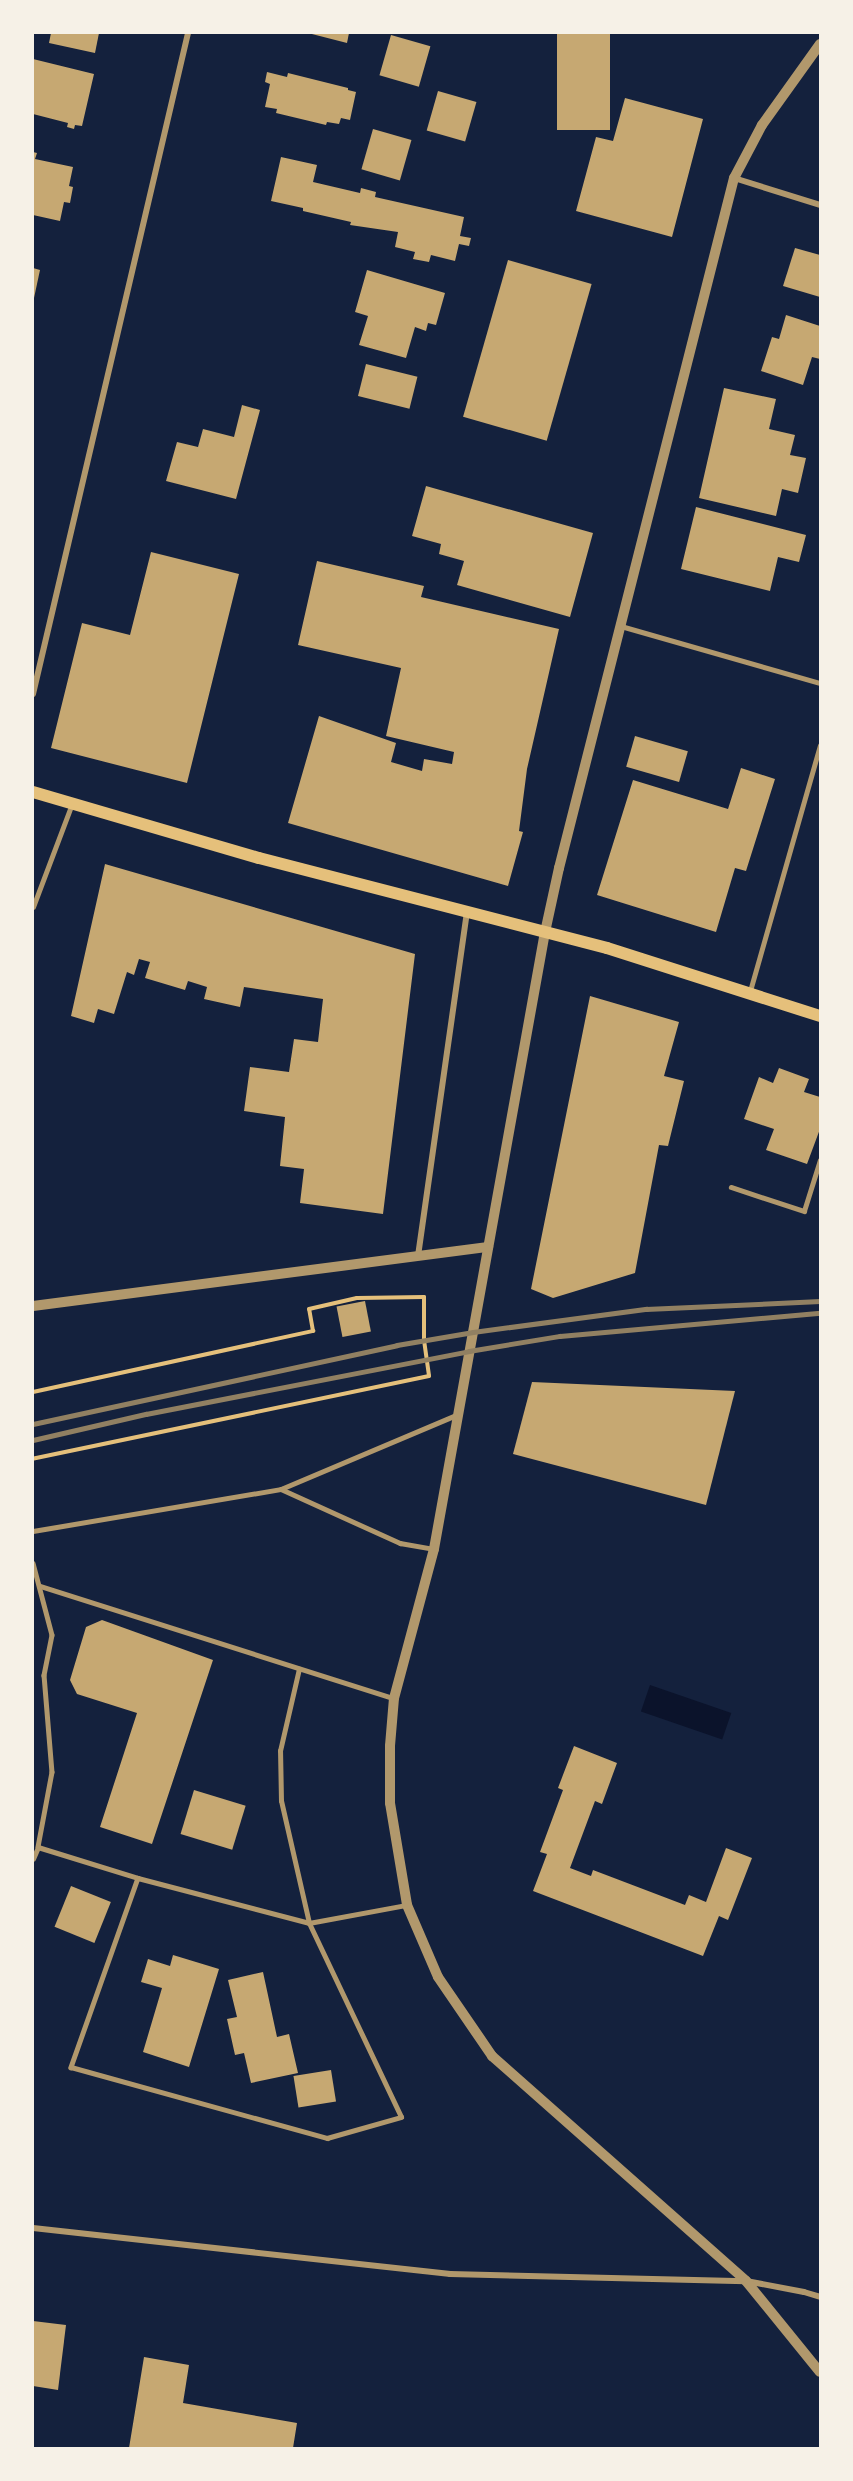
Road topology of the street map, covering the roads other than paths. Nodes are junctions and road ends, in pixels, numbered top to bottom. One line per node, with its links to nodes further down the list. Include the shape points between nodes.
1 (188, 33): 7 (street)
2 (820, 44): 3 (street, via 762,124)
3 (734, 178): 4 (street); 5 (street)
4 (820, 205)
5 (621, 626): 6 (lane); 13 (street)
6 (820, 683)
7 (33, 694)
8 (820, 746): 14 (lane)
9 (33, 792): 10 (main road)
10 (72, 804): 11 (lane); 12 (main road)
11 (33, 908)
12 (467, 913): 13 (main road); 19 (street)
13 (545, 932): 14 (main road); 18 (street)
14 (749, 994): 15 (main road)
15 (820, 1016)
16 (820, 1160): 17 (lane, via 804,1211)
17 (731, 1187)
18 (488, 1247): 19 (street); 21 (street)
19 (418, 1256): 20 (street)
20 (33, 1306)
21 (457, 1414): 22 (lane); 24 (street)
22 (281, 1489): 23 (lane); 24 (lane, via 400,1543)
23 (33, 1531)
24 (434, 1549): 28 (street)
25 (33, 1563): 26 (lane)
26 (40, 1586): 27 (lane); 29 (lane, via 52,1635 44,1675 52,1772)
27 (299, 1669): 28 (lane); 33 (lane, via 280,1751 281,1801)
28 (394, 1698): 32 (street, via 390,1803)
29 (38, 1846): 30 (lane); 31 (lane)
30 (33, 1859)
31 (138, 1878): 33 (lane); 33 (lane, via 71,2067 327,2138 401,2117)
32 (407, 1905): 33 (lane); 35 (street, via 438,1977 492,2056)
33 (309, 1923)
34 (33, 2228): 35 (street, via 450,2274)
35 (746, 2281): 36 (street); 37 (street)
36 (820, 2298)
37 (820, 2372)

